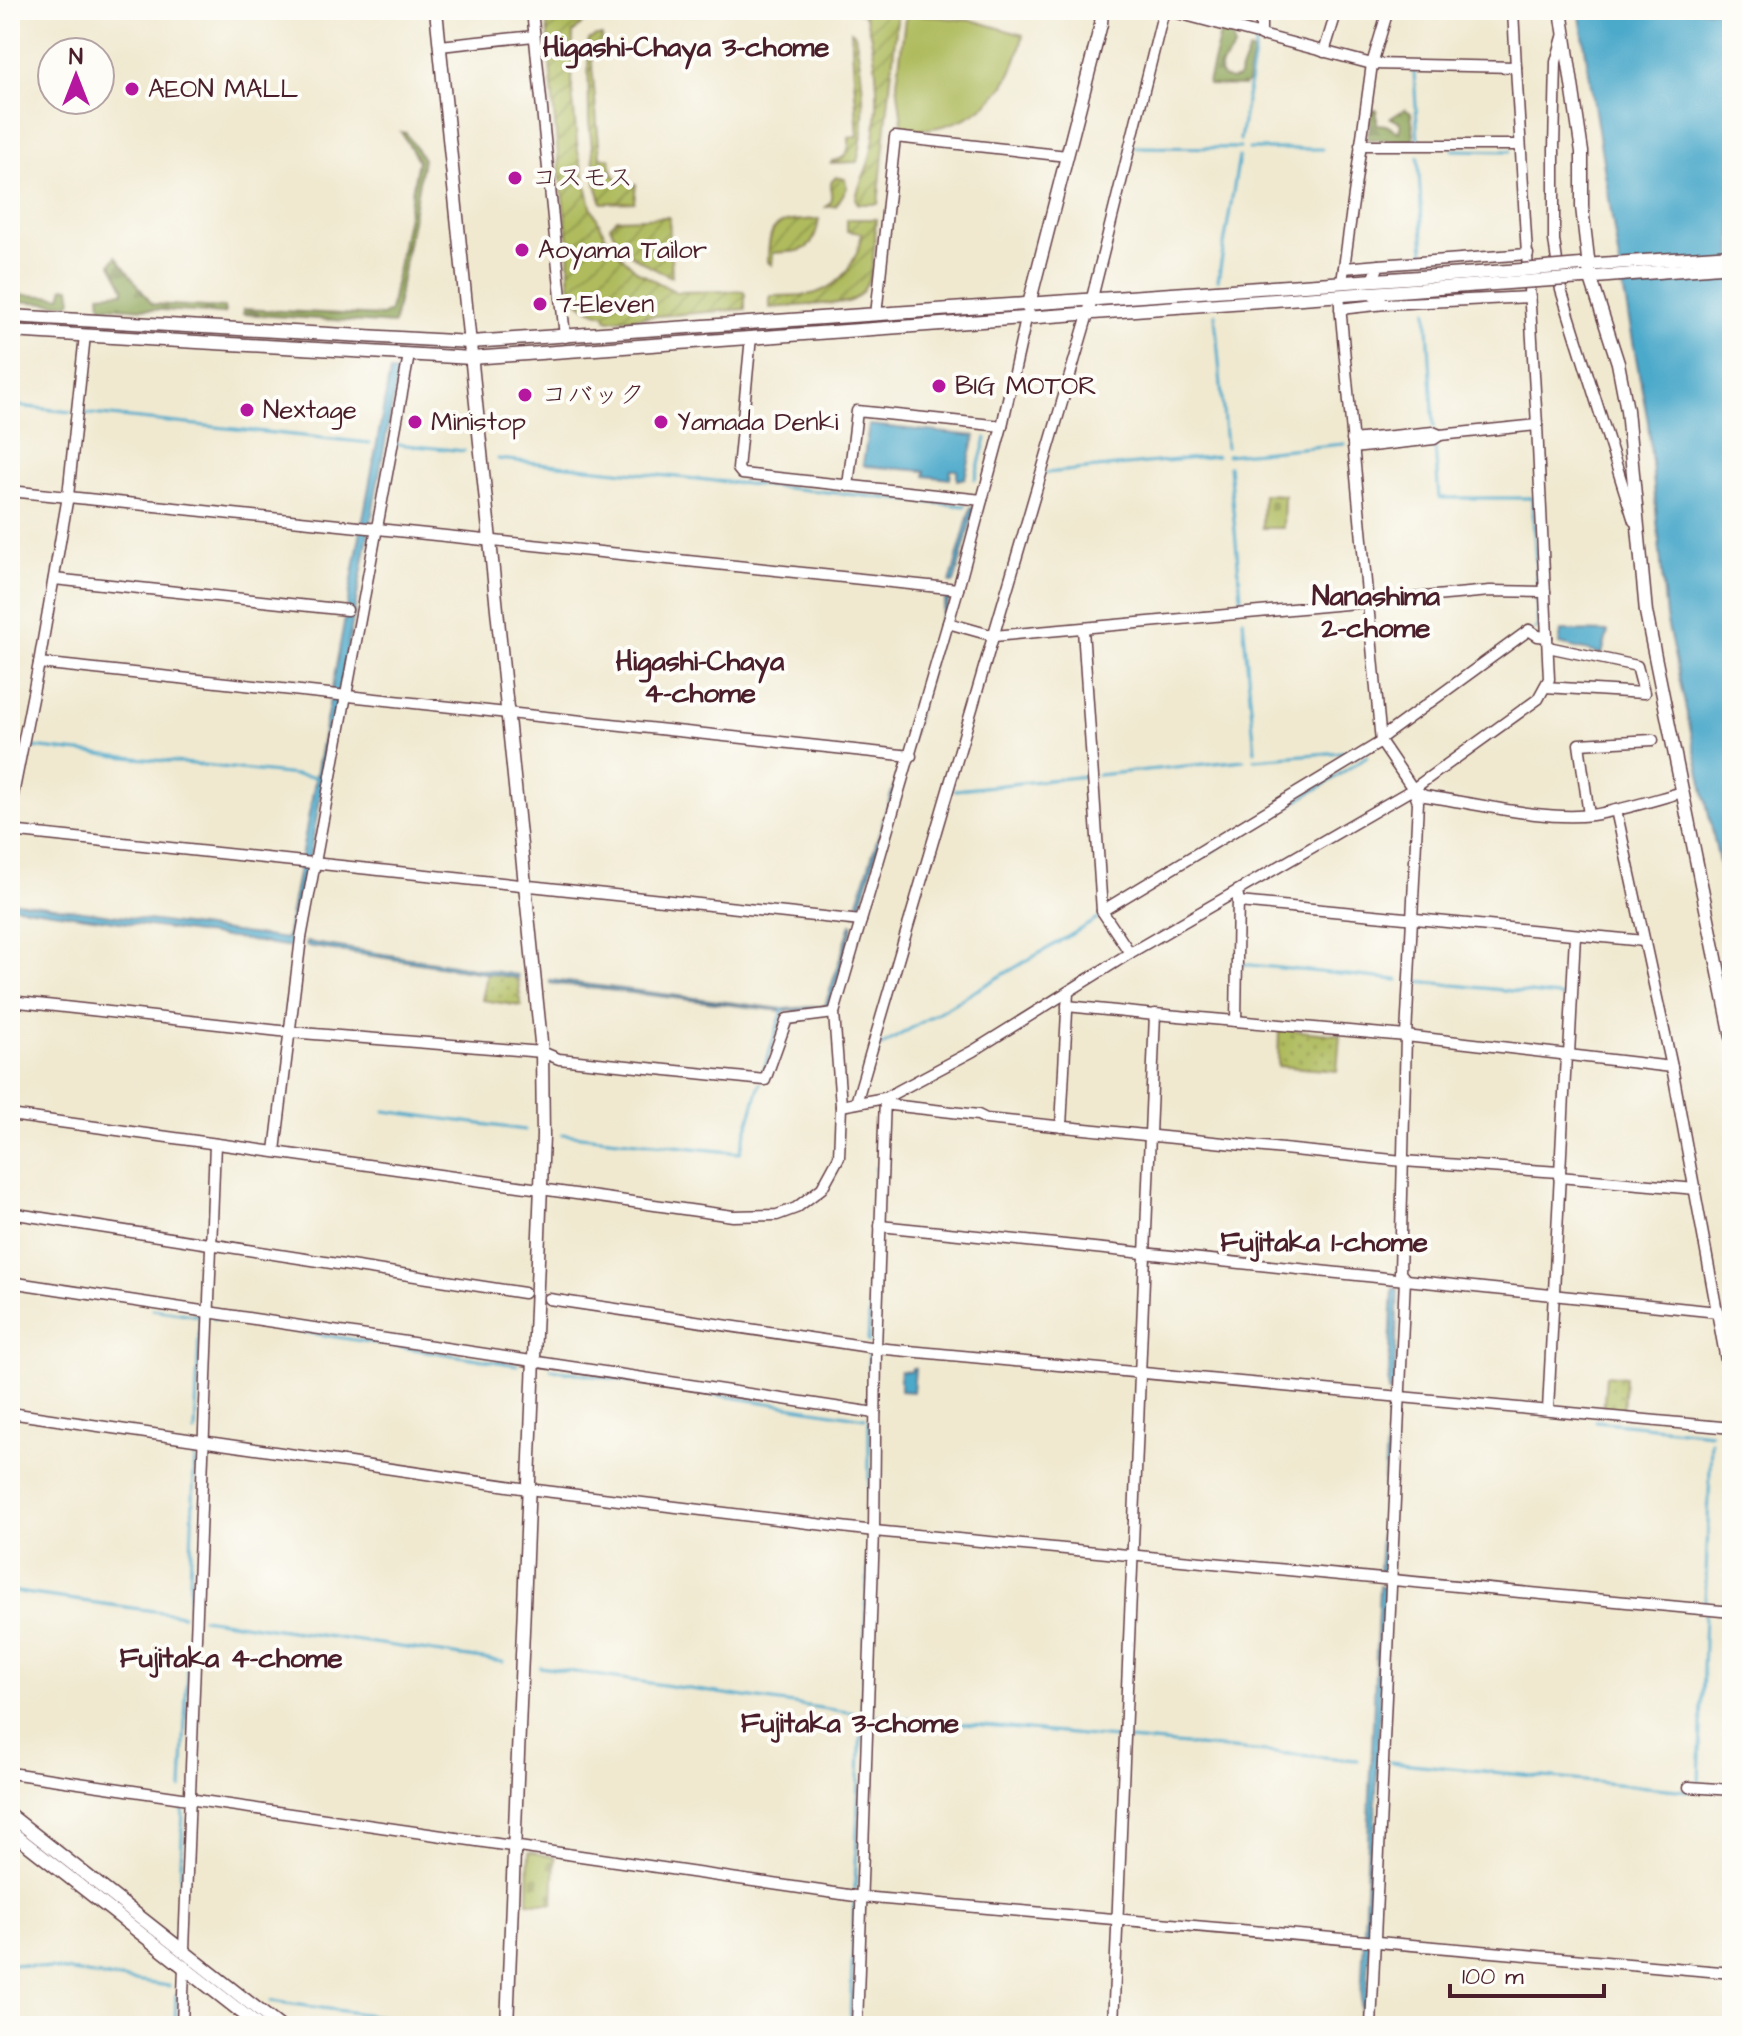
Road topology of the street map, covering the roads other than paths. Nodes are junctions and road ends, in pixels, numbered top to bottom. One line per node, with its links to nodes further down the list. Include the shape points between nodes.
1 (436, 10): 13 (street)
2 (532, 10): 11 (street)
3 (1102, 10): 19 (street)
4 (1165, 10): 12 (street); 29 (street)
5 (1261, 10): 12 (street)
6 (1337, 10): 14 (street)
7 (1388, 10): 15 (street)
8 (1513, 10): 16 (street)
9 (1561, 10): 10 (street)
10 (1565, 34): 25 (street, via 1582,152); 52 (street, via 1556,62 1554,149 1554,240 1561,290)
11 (534, 36): 13 (street); 39 (street)
12 (1261, 36): 14 (street)
13 (440, 46): 41 (street)
14 (1324, 52): 15 (street)
15 (1372, 64): 16 (street); 17 (street)
16 (1516, 67): 18 (street)
17 (1360, 145): 18 (street); 24 (street)
18 (1520, 145): 20 (street)
19 (1067, 156): 30 (street); 34 (street, via 895,137)
20 (1528, 254): 22 (street); 28 (street)
21 (1732, 255): 25 (street)
22 (1379, 265): 24 (street); 26 (street)
23 (1732, 266): 25 (street)
24 (1344, 268): 27 (street)
25 (1590, 270): 26 (street, bridge); 52 (street, via 1618,363)
26 (1371, 286): 27 (street); 31 (street)
27 (1340, 288): 29 (street); 32 (street); 33 (street)
28 (1530, 297): 31 (street); 44 (street)
29 (1091, 299): 30 (street); 33 (street)
30 (1029, 303): 34 (street); 36 (street)
31 (1385, 304): 32 (street)
32 (1340, 309): 46 (street)
33 (1088, 314): 36 (street); 61 (street)
34 (876, 315): 39 (street)
35 (10, 316): 41 (street)
36 (1026, 319): 40 (street); 45 (street)
37 (10, 331): 38 (street)
38 (85, 335): 42 (street); 49 (street)
39 (565, 337): 41 (street)
40 (751, 337): 43 (street); 47 (street, via 738,469 742,474)
41 (470, 342): 43 (street)
42 (409, 355): 43 (street); 51 (street)
43 (472, 358): 53 (street)
44 (1537, 425): 46 (street); 56 (street)
45 (1002, 426): 47 (street, via 857,411); 50 (street)
46 (1352, 444): 57 (street)
47 (848, 486): 50 (street)
48 (10, 491): 49 (street)
49 (68, 496): 51 (street); 54 (street)
50 (982, 500): 55 (street)
51 (369, 528): 53 (street); 65 (street)
52 (1638, 534): 71 (street, via 1646,612)
53 (490, 542): 55 (street); 66 (street)
54 (54, 579): 58 (street); 63 (street)
55 (958, 589): 59 (street)
56 (1545, 592): 57 (street, via 1490,591); 62 (street)
57 (1368, 603): 60 (street); 67 (street)
58 (347, 610)
59 (948, 623): 61 (street); 69 (street)
60 (1083, 629): 61 (street); 80 (street)
61 (994, 636): 99 (street)
62 (1547, 642): 64 (street); 64 (street, via 1637,666 1644,693); 67 (street, via 1529,630)
63 (39, 663): 65 (street); 72 (street)
64 (1545, 687): 70 (street, via 1538,699)
65 (338, 695): 66 (street); 76 (street)
66 (507, 712): 69 (street); 77 (street)
67 (1381, 740): 70 (street); 80 (street)
68 (1653, 740): 74 (street, via 1579,744)
69 (911, 756): 81 (street)
70 (1413, 789): 74 (street, via 1425,796 1557,816); 78 (street); 82 (street, via 1418,802)
71 (1683, 792): 73 (street); 94 (street)
72 (10, 810)
73 (1616, 810): 74 (street); 84 (street)
74 (1589, 815)
75 (10, 831): 76 (street)
76 (312, 863): 77 (street); 92 (street)
77 (524, 883): 81 (street); 95 (street)
78 (1236, 890): 79 (street); 85 (street)
79 (1239, 902): 82 (street); 91 (street)
80 (1102, 911): 85 (street)
81 (861, 921): 89 (street)
82 (1412, 921): 83 (street); 93 (street)
83 (1575, 935): 84 (street); 96 (street)
84 (1644, 941): 97 (street)
85 (1130, 953): 86 (street)
86 (1068, 992): 88 (street); 98 (street)
87 (10, 1001): 92 (street)
88 (1067, 1006): 90 (street); 102 (street)
89 (834, 1013): 95 (street, via 787,1019 765,1080 559,1059); 100 (street)
90 (1155, 1015): 91 (street); 103 (street)
91 (1236, 1021): 93 (street)
92 (289, 1032): 95 (street); 105 (street)
93 (1406, 1036): 96 (street); 106 (street)
94 (1732, 1037)
95 (542, 1052): 109 (street)
96 (1568, 1055): 97 (street); 107 (street)
97 (1672, 1067): 108 (street)
98 (885, 1098): 99 (street); 102 (street, via 891,1105); 111 (street)
99 (856, 1103): 100 (street)
100 (841, 1106): 109 (street, via 839,1157 832,1173 811,1198 777,1215 733,1216)
101 (10, 1115): 104 (street)
102 (1061, 1127): 103 (street)
103 (1150, 1136): 106 (street); 113 (street)
104 (215, 1144): 105 (street); 112 (street)
105 (275, 1151): 109 (street)
106 (1403, 1161): 107 (street); 114 (street, via 1400,1273)
107 (1559, 1175): 108 (street); 117 (street)
108 (1696, 1189): 120 (street)
109 (541, 1190): 122 (street)
110 (10, 1213): 112 (street)
111 (880, 1226): 113 (street); 121 (street)
112 (211, 1245): 116 (street); 119 (street)
113 (1145, 1253): 114 (street); 123 (street)
114 (1405, 1279): 117 (street); 125 (street)
115 (10, 1282): 119 (street)
116 (524, 1293)
117 (1552, 1295): 120 (street); 126 (street)
118 (549, 1299): 121 (street)
119 (208, 1312): 122 (street); 130 (street)
120 (1718, 1312): 124 (street)
121 (876, 1348): 123 (street); 128 (street)
122 (534, 1361): 128 (street); 131 (street)
123 (1140, 1372): 125 (street); 133 (street)
124 (1732, 1393)
125 (1400, 1396): 126 (street); 134 (street)
126 (1548, 1410): 129 (street)
127 (10, 1413): 130 (street)
128 (875, 1413): 132 (street)
129 (1732, 1428)
130 (203, 1442): 131 (street); 139 (street)
131 (528, 1489): 132 (street); 142 (street)
132 (874, 1531): 133 (street); 143 (street)
133 (1131, 1556): 134 (street); 144 (street)
134 (1390, 1581): 135 (street); 145 (street)
135 (1732, 1612)
136 (10, 1773): 139 (street)
137 (1689, 1787): 138 (street)
138 (1732, 1790)
139 (190, 1798): 142 (street); 146 (street)
140 (10, 1815): 146 (street)
141 (10, 1831): 147 (street)
142 (515, 1845): 143 (street); 152 (street)
143 (862, 1897): 144 (street); 153 (street)
144 (1117, 1919): 145 (street); 154 (street)
145 (1369, 1940): 148 (street); 155 (street)
146 (184, 1950): 151 (street)
147 (184, 1966): 149 (street); 150 (street)
148 (1732, 1973)
149 (182, 2026)
150 (259, 2026)
151 (279, 2026)
152 (507, 2026)
153 (857, 2026)
154 (1113, 2026)
155 (1371, 2026)

